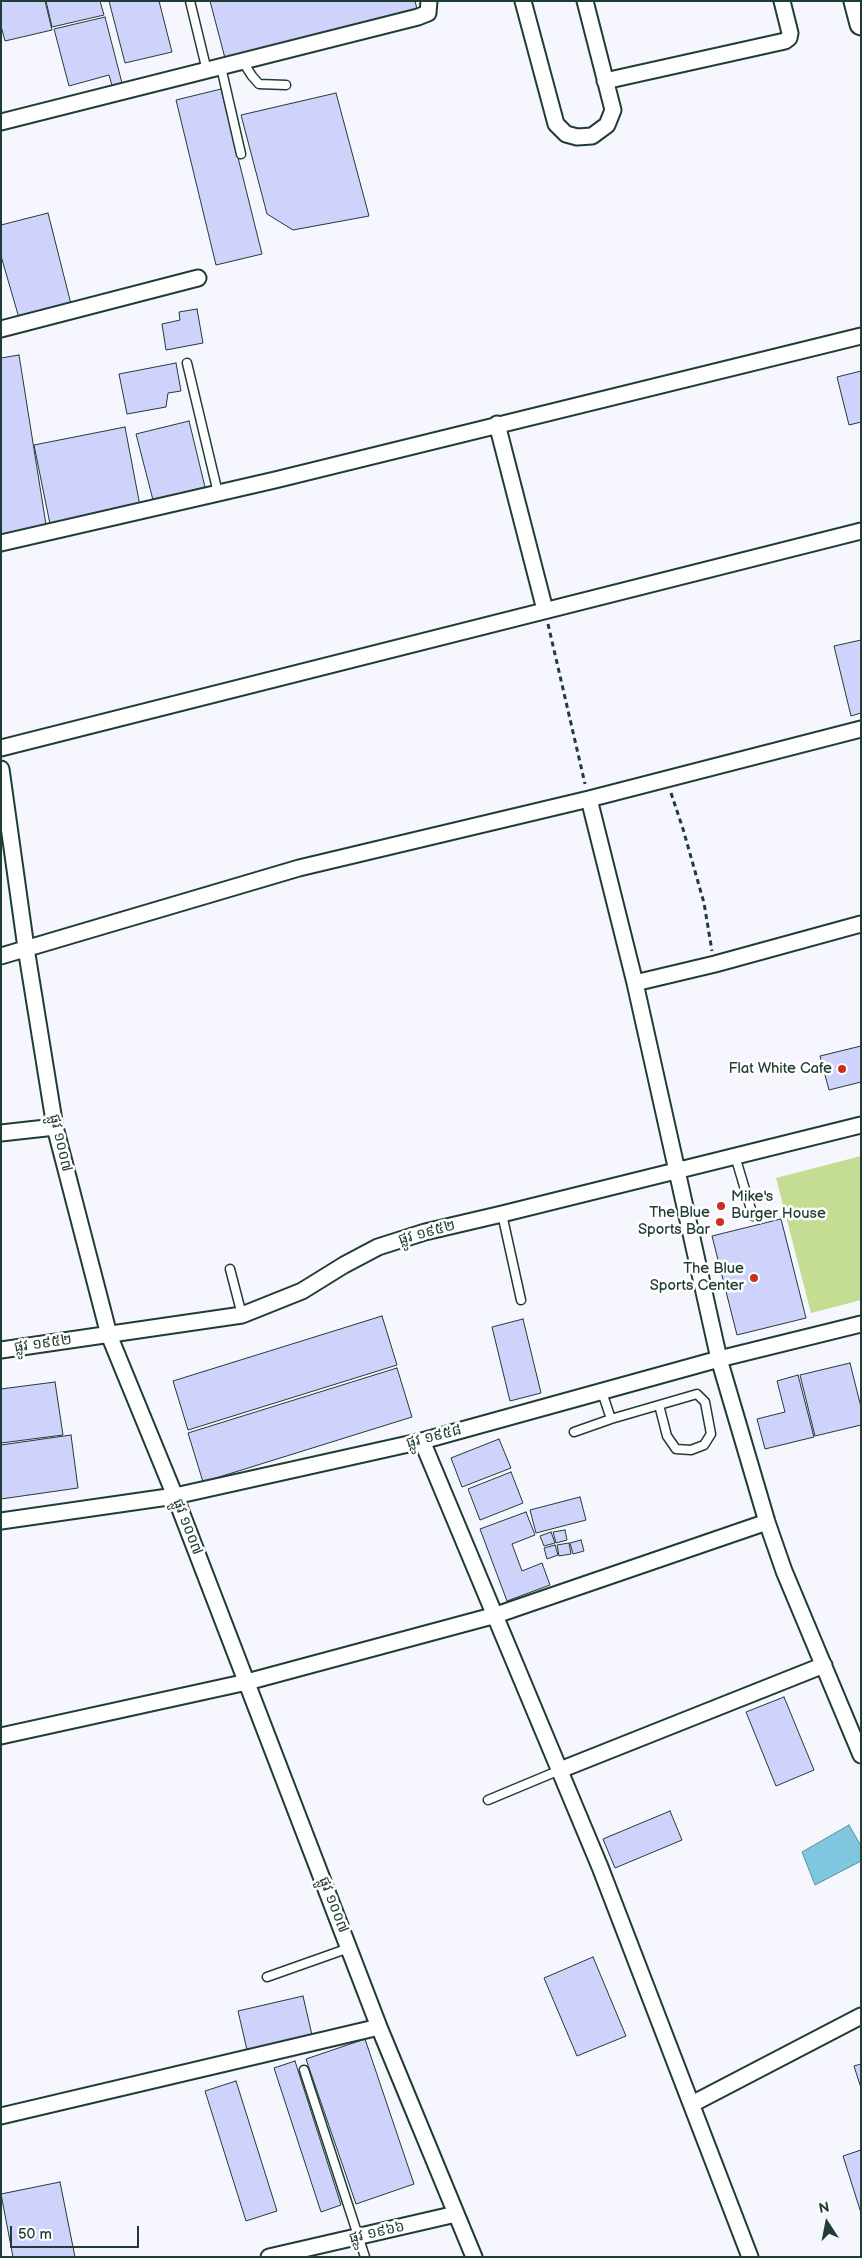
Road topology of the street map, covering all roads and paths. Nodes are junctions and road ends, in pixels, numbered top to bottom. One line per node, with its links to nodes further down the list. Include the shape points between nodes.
1 (190, 1): 9 (lane)
2 (429, 1): 8 (street, via 428,13 418,17)
3 (523, 1): 10 (street, via 556,124 566,134 592,136 607,125 614,110)
4 (585, 1): 10 (street)
5 (782, 1): 10 (street, via 790,32 785,41)
6 (855, 1): 7 (street)
7 (861, 24)
8 (243, 62): 9 (street); 11 (lane, via 259,84)
9 (214, 69): 12 (street); 13 (lane)
10 (606, 81)
11 (286, 85)
12 (1, 122)
13 (241, 154)
14 (198, 278): 15 (street)
15 (1, 329)
16 (861, 336): 18 (street)
17 (187, 363): 19 (lane)
18 (497, 424): 19 (street); 22 (street)
19 (218, 493): 21 (street)
20 (861, 531): 22 (street)
21 (1, 543)
22 (545, 610): 24 (street); 27 (path)
23 (854, 731): 26 (street)
24 (1, 748)
25 (1, 769): 29 (street, ផ្លូវ ១០០៧)
26 (666, 780): 27 (street); 31 (path, via 684,829 704,903)
27 (589, 799): 29 (street, via 299,868); 32 (street)
28 (861, 924): 31 (street)
29 (26, 948): 30 (street); 34 (street, ផ្លូវ ១០០៧)
30 (1, 956)
31 (715, 964): 32 (street)
32 (635, 982): 37 (street)
33 (861, 1125): 36 (street, ផ្លូវ ១៩៥២)
34 (55, 1127): 35 (street); 44 (street, ផ្លូវ ១០០៧)
35 (1, 1134)
36 (735, 1156): 37 (street, ផ្លូវ ១៩៥២); 39 (lane)
37 (677, 1170): 38 (street, ផ្លូវ ១៩៥២); 46 (street)
38 (502, 1214): 41 (lane); 42 (street, ផ្លូវ ១៩៥២, via 378,1247 302,1291)
39 (753, 1216)
40 (230, 1269): 42 (lane)
41 (521, 1300)
42 (242, 1315): 44 (street, ផ្លូវ ១៩៥២)
43 (861, 1324): 46 (street, ផ្លូវ ១៩៥៨)
44 (109, 1335): 45 (street, ផ្លូវ ១៩៥២); 52 (street, ផ្លូវ ១០០៧)
45 (1, 1350)
46 (720, 1359): 47 (street, ផ្លូវ ១៩៥៨); 54 (street)
47 (602, 1392): 49 (lane); 51 (street, ផ្លូវ ១៩៥៨)
48 (660, 1405): 48 (lane, via 667,1436 676,1449 690,1450 704,1445 712,1434 702,1396 697,1394); 49 (lane)
49 (611, 1419): 50 (lane)
50 (574, 1432)
51 (422, 1441): 52 (street, ផ្លូវ ១៩៥៨); 55 (street)
52 (175, 1496): 53 (street, ផ្លូវ ១៩៥៨); 57 (street, ផ្លូវ ១០០៧)
53 (1, 1520)
54 (767, 1522): 55 (street); 56 (street)
55 (496, 1615): 57 (street); 60 (street)
56 (824, 1665): 59 (street); 60 (street)
57 (247, 1682): 58 (street); 62 (street, ផ្លូវ ១០០៧)
58 (1, 1736)
59 (861, 1755)
60 (560, 1770): 61 (lane); 67 (street)
61 (488, 1800)
62 (349, 1948): 63 (lane); 65 (street, ផ្លូវ ១០០៧)
63 (267, 1977)
64 (861, 2016): 67 (street)
65 (380, 2027): 68 (street); 69 (street, ផ្លូវ ១០០៧)
66 (304, 2070): 70 (lane)
67 (692, 2104): 74 (street)
68 (1, 2116)
69 (456, 2214): 70 (street, ផ្លូវ ១៩៦៦); 73 (street, ផ្លូវ ១០០៧)
70 (359, 2237): 71 (street, ផ្លូវ ១៩៦៦); 72 (lane)
71 (268, 2257)
72 (365, 2257)
73 (474, 2257)
74 (750, 2257)

